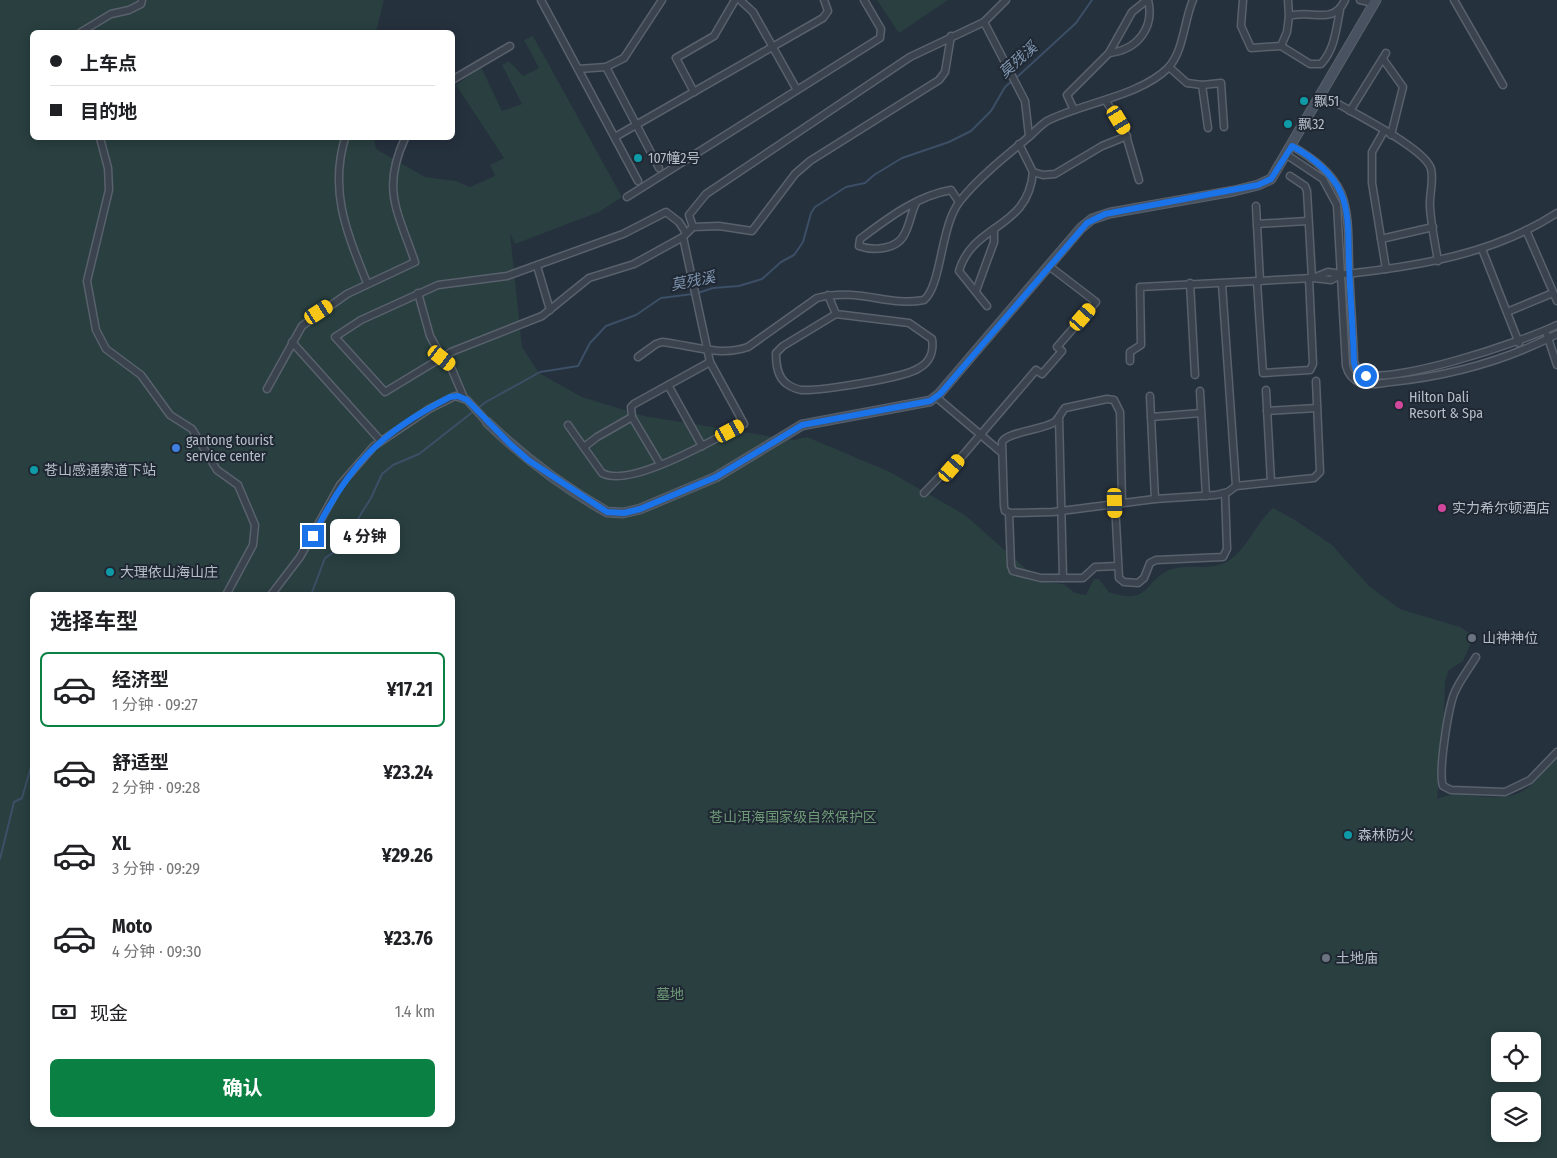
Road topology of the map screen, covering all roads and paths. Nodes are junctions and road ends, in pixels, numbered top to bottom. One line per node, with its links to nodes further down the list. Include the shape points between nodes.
1 (142, 0): 20 (street, via 141,4 111,14)
2 (541, 0): 28 (street)
3 (662, 0): 26 (street, via 624,58)
4 (735, 0): 33 (street, via 714,36 676,58)
5 (740, 0): 24 (street, via 753,12)
6 (824, 0): 24 (street, via 828,11 823,18)
7 (864, 0): 32 (street, via 880,25 882,36)
8 (1006, 0): 19 (street)
9 (1148, 0): 25 (street, via 1132,12); 25 (street, via 1151,18 1139,40)
10 (1193, 0): 27 (street)
11 (1243, 0): 23 (street, via 1241,26 1251,48)
12 (1288, 0): 18 (street)
13 (1345, 0): 17 (street)
14 (1360, 0): 16 (street)
15 (1454, 0): 31 (street)
16 (1375, 2): 50 (street)
17 (1340, 10): 18 (street, via 1335,15); 23 (street, via 1337,31 1328,57 1322,64 1310,64)
18 (1289, 16): 23 (street)
19 (984, 22): 21 (street); 43 (street, via 1025,101)
20 (84, 30)
21 (951, 36): 64 (street, via 910,57 745,167 706,194); 68 (street, via 946,72 939,80 810,161 795,174 752,231 719,226)
22 (510, 46): 29 (street)
23 (1281, 46)
24 (772, 47): 32 (street); 33 (street)
25 (1109, 54): 36 (street, via 1067,95)
26 (606, 67): 28 (street); 38 (street)
27 (1169, 67): 30 (street, via 1187,84); 34 (street, via 1147,83)
28 (578, 69): 45 (street)
29 (455, 78)
30 (1202, 85): 39 (street, via 1221,83); 40 (street)
31 (1503, 85)
32 (797, 90): 59 (street)
33 (694, 92): 38 (street)
34 (1106, 101): 36 (street); 44 (street)
35 (1335, 102): 37 (street)
36 (1074, 110): 43 (street, via 1045,122)
37 (1350, 111): 41 (street); 42 (street, via 1385,56 1404,87)
38 (637, 125): 45 (street); 53 (street)
39 (1224, 127)
40 (1208, 128)
41 (1384, 131): 42 (street); 73 (street, via 1372,152 1372,183)
42 (1391, 135): 69 (street, via 1420,153 1430,168)
43 (1029, 136): 49 (street)
44 (1126, 136): 54 (street, via 1102,146 1055,174); 57 (street)
45 (615, 137): 58 (street)
46 (101, 140): 141 (street, via 108,168 109,190 87,281 96,330 106,350 142,375 170,415 192,429 218,470 238,485 245,497 255,524 255,538)
47 (345, 140): 82 (street, via 337,188 349,236)
48 (404, 140): 82 (street, via 397,155 392,183 395,210 414,262)
49 (1019, 144): 54 (street); 60 (street)
50 (1292, 146): 51 (street); 52 (street)
51 (1286, 155): 55 (street); 77 (street, via 1271,179 1258,185 1098,216 1081,228)
52 (1323, 167): 55 (street); 79 (street, via 1344,201)
53 (659, 168)
54 (1033, 172): 70 (street, via 1032,189 1015,215)
55 (1317, 175): 79 (street, via 1327,185 1337,205)
56 (1290, 176): 65 (street, via 1306,186)
57 (1139, 180)
58 (638, 181)
59 (627, 196)
60 (959, 202): 61 (street, via 951,190 937,192); 88 (street, via 944,235 932,289 924,300 849,293)
61 (916, 203): 61 (street, via 897,211 860,238 859,246 871,250 889,247 905,235)
62 (1256, 206): 67 (street)
63 (1557, 213): 71 (street)
64 (689, 215): 66 (street); 68 (street)
65 (1307, 221): 67 (street); 80 (street)
66 (679, 222): 72 (street); 76 (street, via 666,212 623,234)
67 (1258, 224): 81 (street)
68 (693, 227): 72 (street)
69 (1433, 228): 73 (street); 75 (street)
70 (994, 229): 85 (street, via 994,242); 85 (street, via 963,258 959,271)
71 (1526, 230): 74 (street); 87 (street)
72 (684, 235): 91 (street, via 634,264 589,278); 101 (street)
73 (1381, 239): 78 (street)
74 (1482, 249): 75 (street); 92 (street)
75 (1438, 261): 78 (street)
76 (537, 266): 86 (street, via 507,276 438,285); 91 (street)
77 (1049, 266): 114 (street); 124 (street, via 1096,302 1057,347 1062,351 1042,374 1036,370)
78 (1386, 269): 79 (street)
79 (1346, 274): 80 (street, via 1328,272); 98 (street, via 1354,362 1356,370 1362,374 1384,375 1447,364); 100 (street, via 1346,366 1349,374 1359,382 1371,384 1448,373)
80 (1311, 278): 81 (street); 81 (street, via 1314,364 1310,370 1263,373)
81 (1259, 282): 84 (street)
82 (367, 284): 99 (street, via 319,312 302,326)
83 (1190, 284): 84 (street); 104 (street, via 1140,287 1141,345 1130,352); 107 (street)
84 (1222, 284): 131 (street)
85 (976, 291): 90 (street)
86 (418, 293): 103 (street, via 430,336); 103 (street, via 361,320 335,337 385,392)
87 (1553, 293): 89 (street); 92 (street)
88 (828, 295): 93 (street); 101 (street, via 817,298 748,347 731,351)
89 (1557, 301)
90 (987, 306)
91 (550, 310): 103 (street, via 530,323)
92 (1507, 312): 98 (street)
93 (836, 314): 93 (street, via 776,353 776,367 786,384 799,390 911,371 919,369 929,359 934,347 932,339 909,323)
94 (1557, 325): 95 (street)
95 (1545, 331): 97 (street); 98 (street)
96 (1557, 334): 97 (street)
97 (1548, 338): 100 (street); 106 (street)
98 (1518, 341): 100 (street)
99 (292, 342): 110 (street); 125 (street)
100 (1522, 349)
101 (708, 350): 102 (street, via 662,342); 105 (street)
102 (638, 357)
103 (442, 358): 115 (street, via 450,365)
104 (1130, 361)
105 (710, 362): 109 (street); 126 (street, via 744,424)
106 (1557, 365)
107 (1195, 375)
108 (1316, 381): 116 (street)
109 (668, 385): 119 (street, via 634,404 631,407); 126 (street)
110 (268, 389)
111 (1266, 390): 117 (street)
112 (1200, 391): 118 (street)
113 (1150, 396): 121 (street)
114 (936, 397): 122 (street, via 921,405 802,425 716,477 652,504 617,513 607,512 552,477); 124 (street)
115 (466, 399): 122 (street); 125 (street, via 450,397)
116 (1317, 408): 117 (street); 130 (street, via 1320,474 1314,478)
117 (1267, 410): 130 (street)
118 (1201, 413): 121 (street); 134 (street)
119 (632, 417): 127 (street); 129 (street)
120 (1059, 417): 128 (street, via 1053,423 1023,434 1006,436); 136 (street, via 1065,408 1107,399 1117,403 1120,412); 137 (street)
121 (1151, 417): 135 (street)
122 (487, 422)
123 (568, 425): 127 (street)
124 (981, 434): 128 (street); 132 (street, via 952,468 948,468)
125 (380, 440): 142 (street, via 340,485 300,557)
126 (702, 446): 129 (street)
127 (584, 447): 129 (street, via 602,473 609,476 640,473)
128 (1001, 452): 138 (street, via 1004,506)
129 (660, 464)
130 (1271, 482): 131 (street)
131 (1236, 486): 133 (street)
132 (924, 493)
133 (1225, 493): 134 (street); 139 (street, via 1227,549 1222,557 1156,560 1150,563 1144,578 1138,583 1122,581)
134 (1206, 496): 135 (street)
135 (1155, 499): 136 (street)
136 (1118, 502): 137 (street); 139 (street)
137 (1062, 511): 138 (street); 140 (street)
138 (1009, 513): 140 (street, via 1011,570 1034,577)
139 (1117, 566): 140 (street, via 1095,567 1084,578)
140 (1063, 578)
141 (228, 592)
142 (273, 592)
143 (1476, 657): 144 (street, via 1454,694 1441,779 1443,786 1451,790 1505,792 1530,780)
144 (1557, 752)

